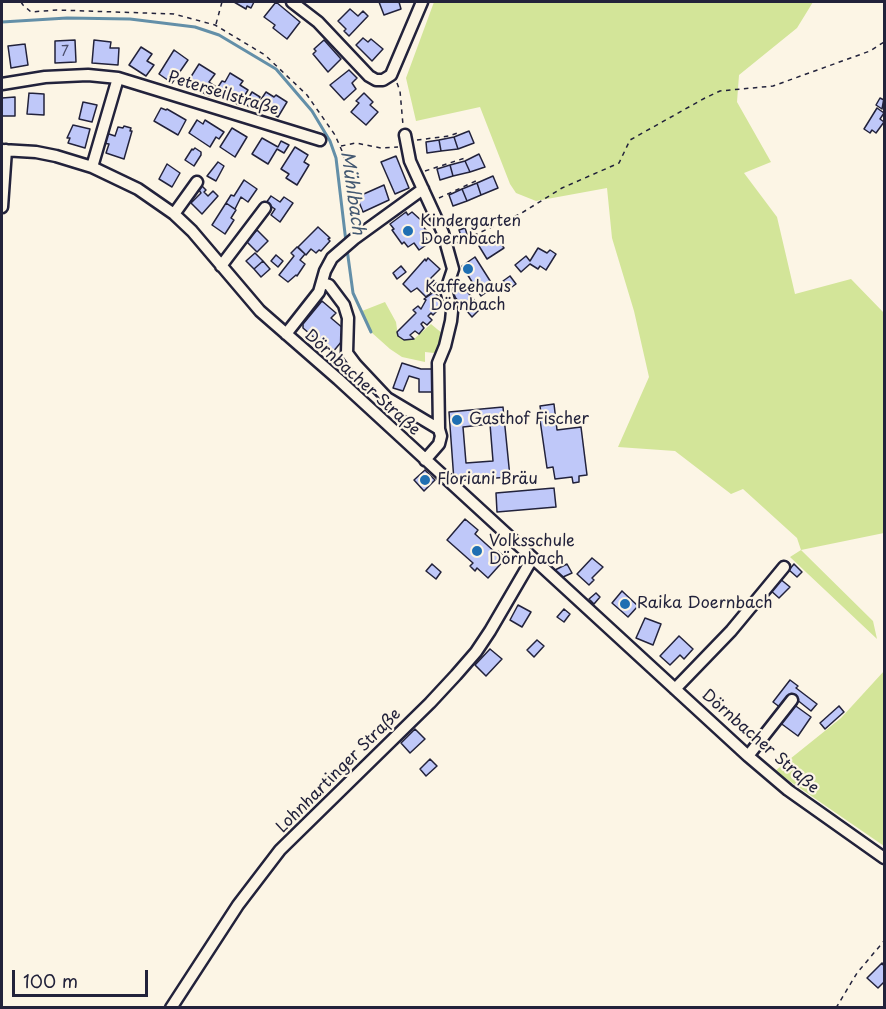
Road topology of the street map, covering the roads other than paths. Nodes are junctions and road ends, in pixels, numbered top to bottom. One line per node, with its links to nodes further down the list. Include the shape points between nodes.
1 (292, 2): 2 (street, via 318,22 376,80 391,75)
2 (422, 2)
3 (118, 78): 4 (street, Peterseilstraße, via 45,77); 5 (street, Peterseilstraße); 8 (street)
4 (2, 84)
5 (320, 140)
6 (406, 141): 10 (street)
7 (4, 150): 8 (street, Dörnbacher Straße, via 56,156); 11 (street, Dörnbacher Straße)
8 (92, 167): 13 (street, Dörnbacher Straße, via 138,189)
9 (197, 182): 13 (street)
10 (423, 189): 15 (street, via 340,249 327,266); 17 (street, via 443,233 453,269 446,290 452,311 448,337 438,363)
11 (2, 207)
12 (265, 208): 14 (street)
13 (174, 214): 14 (street, Dörnbacher Straße)
14 (221, 266): 16 (street, Dörnbacher Straße)
15 (323, 283): 16 (street); 17 (street, via 344,305 348,318 347,353 356,365 387,398)
16 (286, 334): 18 (street, Dörnbacher Straße)
17 (439, 429): 18 (street, via 439,444)
18 (425, 460): 19 (street, Dörnbacher Straße)
19 (532, 559): 21 (street, Dörnbacher Straße); 25 (street, Lohnhartinger Straße, via 490,631 456,675 280,850 238,905)
20 (784, 567): 21 (street, Dörnbacher Straße, via 731,631)
21 (675, 689): 23 (street, Dörnbacher Straße)
22 (792, 700): 23 (street)
23 (748, 756): 24 (street, Dörnbacher Straße, via 788,790)
24 (885, 858)
25 (171, 1008)

